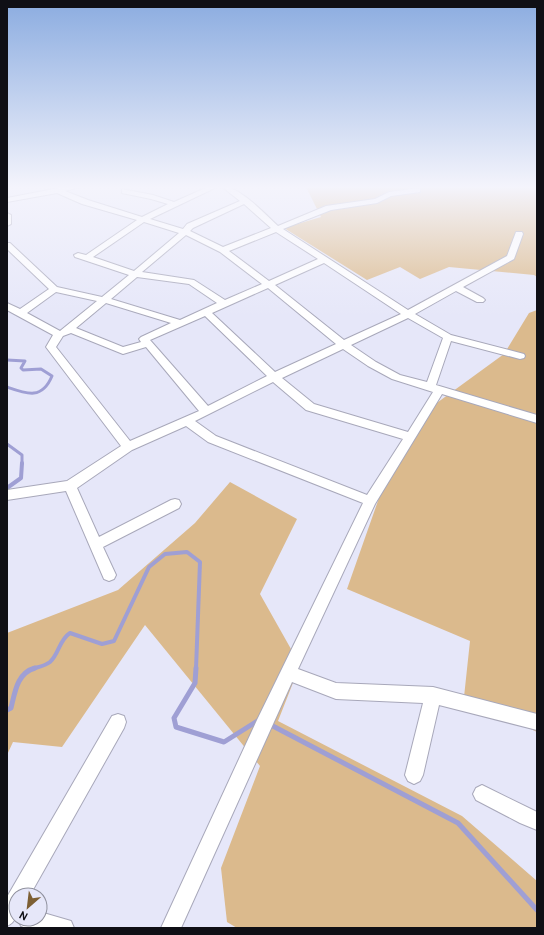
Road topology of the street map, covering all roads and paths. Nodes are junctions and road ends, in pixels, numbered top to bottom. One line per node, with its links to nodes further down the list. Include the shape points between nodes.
1 (126, 230): 11 (street, via 82,256)
2 (177, 230): 6 (street)
3 (187, 230): 6 (street)
4 (272, 230): 9 (street)
5 (278, 230): 10 (street)
6 (185, 232): 9 (street); 11 (street)
7 (519, 234): 13 (street, via 511,257)
8 (7, 245): 14 (street)
9 (223, 250): 12 (street)
10 (324, 260): 12 (street); 21 (street)
11 (136, 274): 15 (street); 17 (street, via 191,282)
12 (268, 284): 17 (street); 27 (street)
13 (456, 287): 16 (street); 21 (street)
14 (54, 289): 15 (street); 20 (street)
15 (104, 300): 22 (street); 23 (street)
16 (480, 300)
17 (224, 304): 19 (street)
18 (7, 306): 20 (street)
19 (206, 312): 22 (street); 29 (street)
20 (21, 313): 24 (street)
21 (408, 314): 25 (street); 27 (street)
22 (180, 323): 26 (street, via 144,339)
23 (70, 329): 24 (street); 26 (street, via 123,352)
24 (59, 334): 35 (street, via 51,347)
25 (448, 337): 28 (street); 30 (street)
26 (148, 343): 31 (street)
27 (343, 344): 29 (street); 30 (street, via 396,377)
28 (520, 356)
29 (274, 377): 31 (street); 34 (street, via 310,407)
30 (434, 389): 32 (street); 34 (street)
31 (206, 412): 33 (street)
32 (537, 419)
33 (187, 421): 35 (street); 38 (street, via 212,439)
34 (411, 437): 38 (street)
35 (128, 447): 36 (street)
36 (70, 486): 37 (street); 40 (street)
37 (7, 495)
38 (370, 501): 42 (street)
39 (175, 504): 40 (street)
40 (96, 545): 41 (street)
41 (109, 575)
42 (290, 673): 43 (street, via 336,691); 52 (street)
43 (433, 695): 45 (street); 46 (street)
44 (118, 722): 49 (street)
45 (537, 722)
46 (414, 775)
47 (482, 794): 48 (street)
48 (537, 821)
49 (24, 887)
50 (48, 924): 51 (street)
51 (64, 928)
52 (171, 928)

